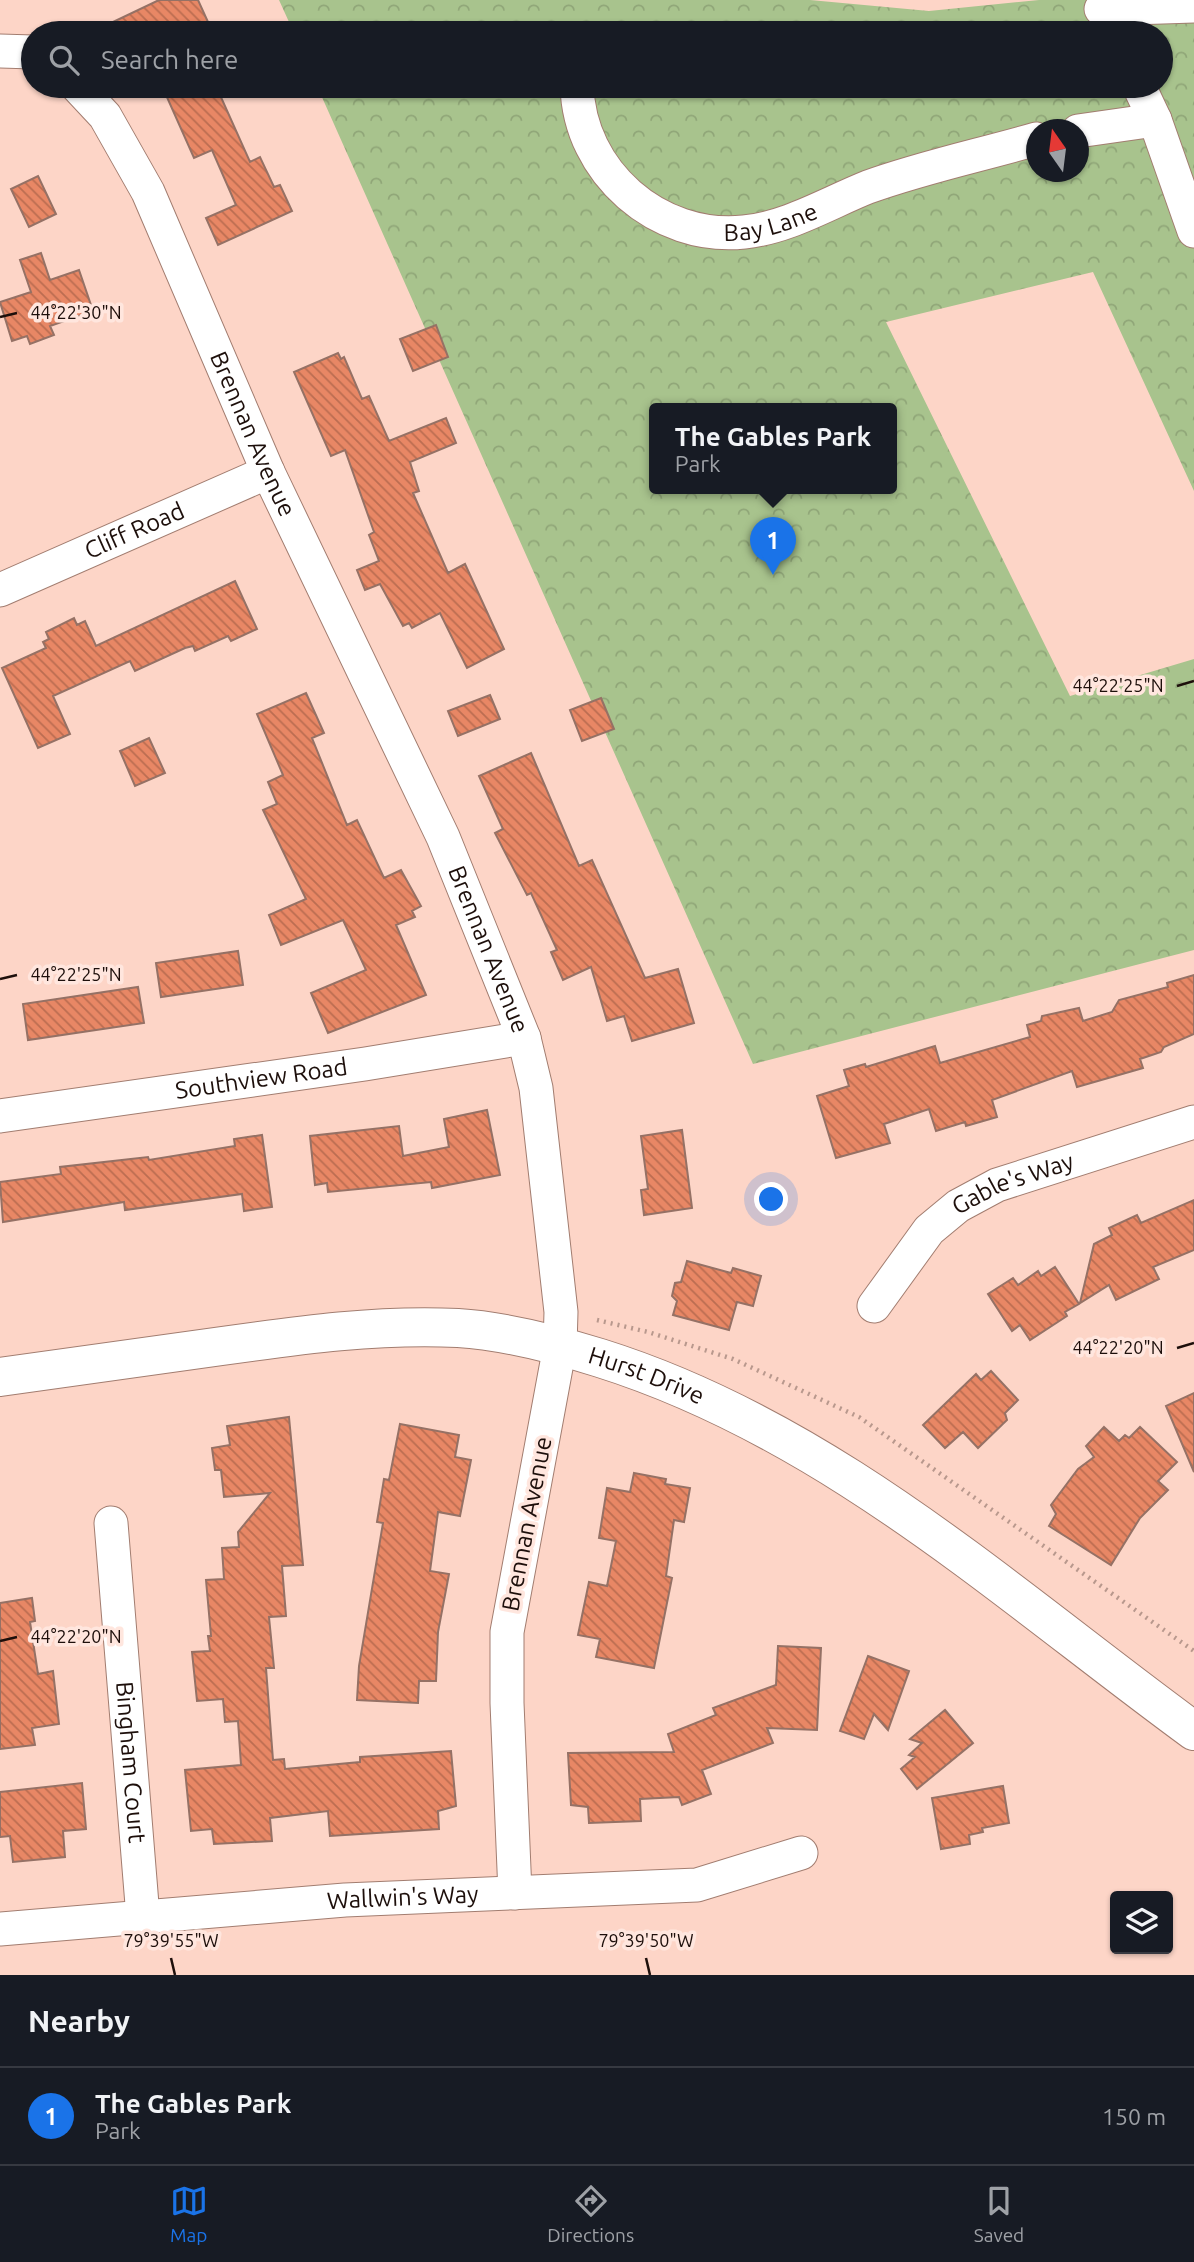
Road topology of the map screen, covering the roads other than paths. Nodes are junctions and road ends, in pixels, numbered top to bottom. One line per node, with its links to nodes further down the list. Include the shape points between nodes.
1 (1194, 6): 2 (street)
2 (1104, 14)
3 (0, 51): 4 (street)
4 (21, 52)
5 (88, 98): 12 (street, Brennan Avenue, via 104,116 148,192)
6 (579, 98): 10 (street, Bay Lane, via 589,139 614,180 654,213 709,232 746,232 776,225 871,187)
7 (1145, 98): 8 (street)
8 (1155, 120): 9 (street); 11 (street)
9 (1089, 130)
10 (1026, 142)
11 (1194, 231)
12 (268, 472): 13 (street, Cliff Road); 14 (street, Brennan Avenue, via 443,837)
13 (0, 590)
14 (524, 1038): 15 (street, Southview Road); 18 (street, Brennan Avenue, via 536,1088)
15 (0, 1116)
16 (1194, 1122): 17 (street, Gable's Way, via 997,1185 958,1206 929,1230)
17 (874, 1306)
18 (561, 1329): 19 (street, Hurst Drive, via 367,1329); 21 (street, Hurst Drive, via 774,1432 853,1478 991,1575); 23 (street, Brennan Avenue, via 508,1632)
19 (0, 1377)
20 (111, 1523): 24 (street, Bingham Court)
21 (1194, 1731)
22 (801, 1853): 23 (street, Wallwin's Way, via 697,1885)
23 (515, 1893): 24 (street, Wallwin's Way, via 345,1900)
24 (143, 1917): 25 (street, Wallwin's Way)
25 (0, 1929)

